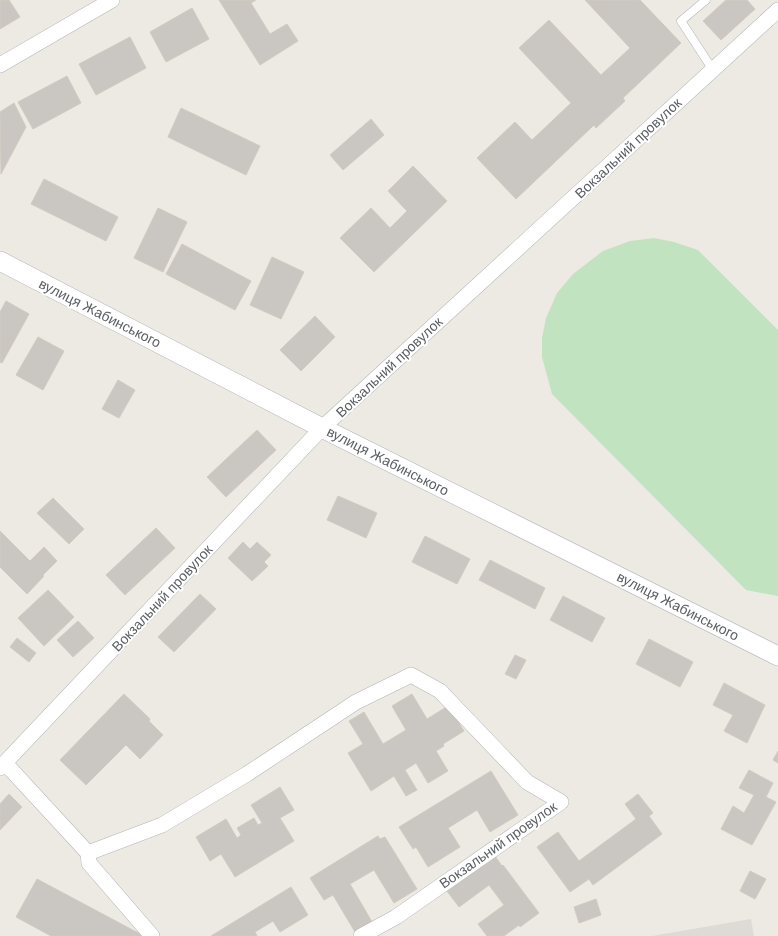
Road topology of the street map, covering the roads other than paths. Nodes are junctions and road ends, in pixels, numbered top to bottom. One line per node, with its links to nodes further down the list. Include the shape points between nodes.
1 (112, 0): 4 (street)
2 (706, 0): 5 (lane, via 681,21)
3 (778, 10): 5 (street, Вокзальний провулок)
4 (0, 65)
5 (713, 70): 7 (street, Вокзальний провулок)
6 (0, 261): 7 (street, вулиця Жабинського)
7 (322, 428): 8 (street, вулиця Жабинського); 9 (street, Вокзальний провулок)
8 (778, 656)
9 (3, 766): 10 (street, Вокзальний провулок)
10 (88, 858): 11 (street); 12 (street, Вокзальний провулок, via 162,825 247,774 356,702 411,675 440,691 527,782 561,802 396,917)
11 (152, 936)
12 (361, 936)

